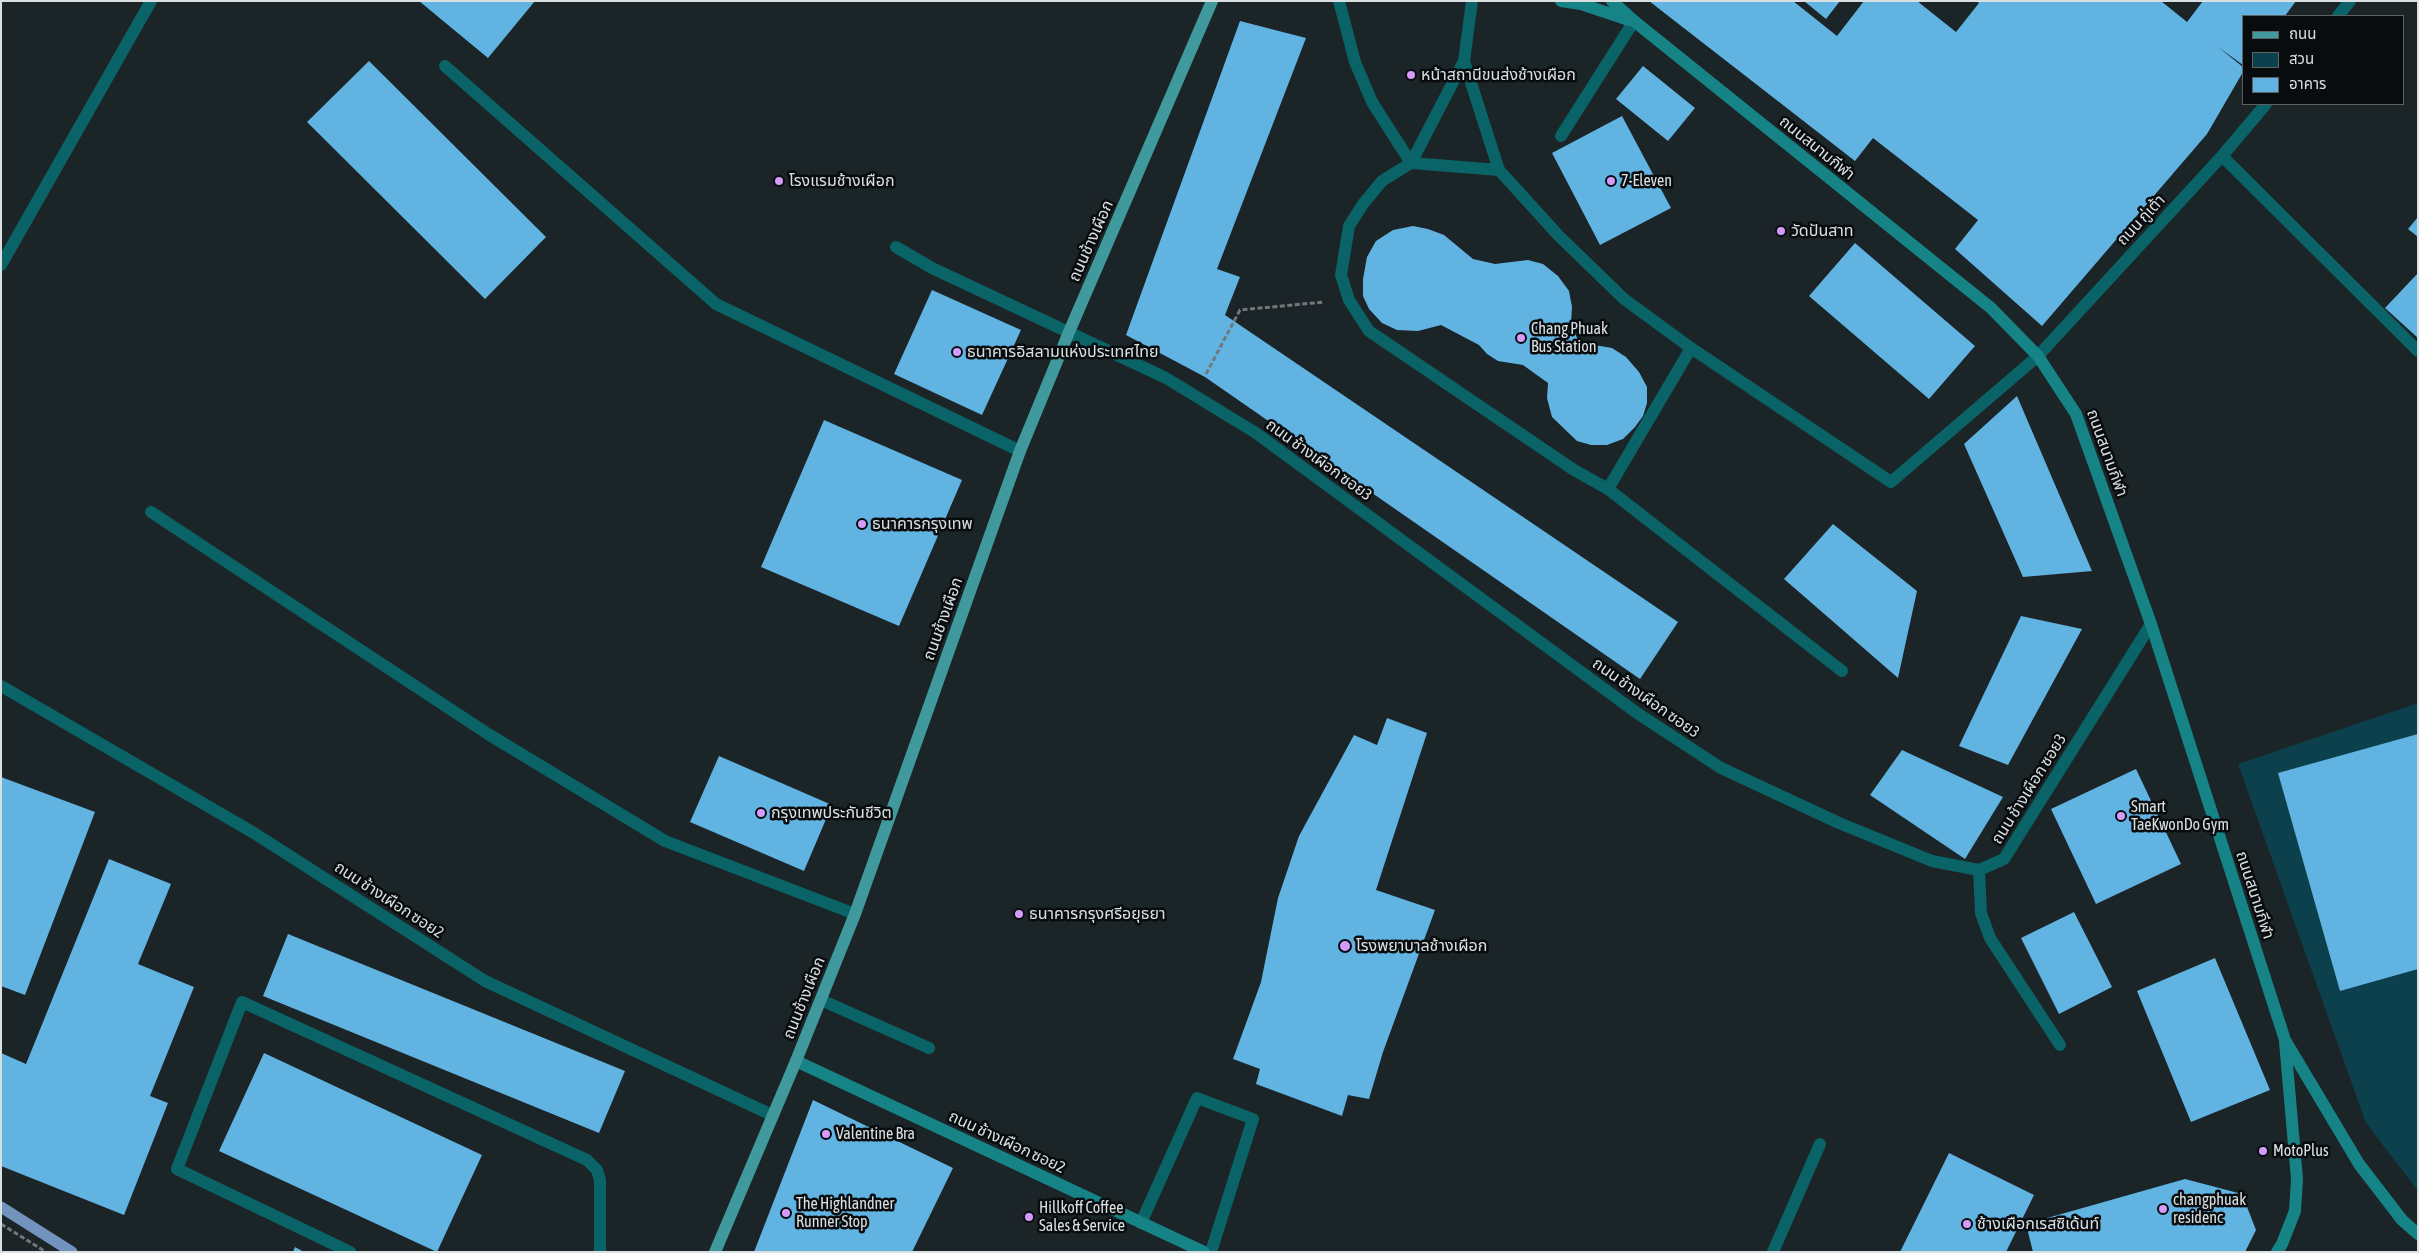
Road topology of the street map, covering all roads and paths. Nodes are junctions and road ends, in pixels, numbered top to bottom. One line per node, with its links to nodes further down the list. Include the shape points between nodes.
1 (151, 1): 18 (street)
2 (1212, 1): 20 (main road, ถนนช้างเผือก)
3 (1339, 1): 15 (street, via 1355,62 1372,102)
4 (1472, 1): 10 (street)
5 (1561, 1): 9 (street, ถนนสนามกีฬา)
6 (1612, 1): 9 (street, ถนนสนามกีฬา)
7 (2350, 1): 8 (street)
8 (2339, 15)
9 (1634, 21): 13 (street); 23 (street, ถนนสนามกีฬา, via 1991,308)
10 (1464, 61): 15 (street); 16 (street)
11 (445, 66): 25 (street, via 716,304)
12 (2265, 105): 14 (street, ถนน กู่เต้า)
13 (1561, 136)
14 (2222, 156): 22 (street); 23 (street, ถนน กู่เต้า)
15 (1410, 163): 16 (street); 19 (street, via 1382,181 1362,204 1349,226 1341,275)
16 (1499, 170): 21 (street, via 1558,236 1618,292)
17 (896, 247): 20 (street, ถนน ช้างเผือก ซอย3, via 932,268)
18 (1, 265)
19 (1349, 300): 24 (path, via 1240,310); 26 (street, via 1368,331 1574,470)
20 (1068, 332): 24 (street, ถนน ช้างเผือก ซอย3); 25 (main road, ถนนช้างเผือก)
21 (1692, 348): 23 (street, ถนน กู่เต้า, via 1891,482); 26 (street)
22 (2418, 351)
23 (2038, 356): 28 (street, ถนนสนามกีฬา, via 2076,414)
24 (1195, 395): 31 (street, ถนน ช้างเผือก ซอย3, via 1256,434 1629,708 1721,768 1839,823 1932,861)
25 (1020, 451): 32 (main road, ถนนช้างเผือก)
26 (1608, 489): 29 (street)
27 (151, 512): 32 (street, via 488,734 665,841)
28 (2151, 624): 31 (street, ถนน ช้างเผือก ซอย3, via 2004,859); 34 (street, ถนนสนามกีฬา)
29 (1842, 671)
30 (1, 686): 38 (street, ถนน ช้างเผือก ซอย2, via 254,833 485,981)
31 (1979, 870): 35 (street, via 1982,913 1990,938)
32 (855, 914): 33 (main road, ถนนช้างเผือก)
33 (821, 1000): 36 (street); 37 (main road, ถนนช้างเผือก)
34 (2285, 1040): 42 (street, ถนนสนามกีฬา, via 2359,1164 2402,1220); 50 (street, ถนนสนามกีฬา, via 2297,1179 2295,1211)
35 (2060, 1045)
36 (929, 1048)
37 (796, 1061): 38 (main road, ถนนช้างเผือก); 40 (street, ถนน ช้างเผือก ซอย2)
38 (772, 1115): 46 (main road, ถนนช้างเผือก)
39 (1820, 1144): 49 (street)
40 (1141, 1223): 47 (street, ถนน ช้างเผือก ซอย2); 48 (street, via 1197,1098 1253,1119)
41 (1, 1224): 43 (path)
42 (2418, 1234)
43 (46, 1252)
44 (350, 1252): 45 (street, via 177,1169 242,1002 587,1160 597,1170 600,1180)
45 (600, 1252)
46 (715, 1252)
47 (1204, 1252)
48 (1211, 1252)
49 (1773, 1252)
50 (2277, 1252)

